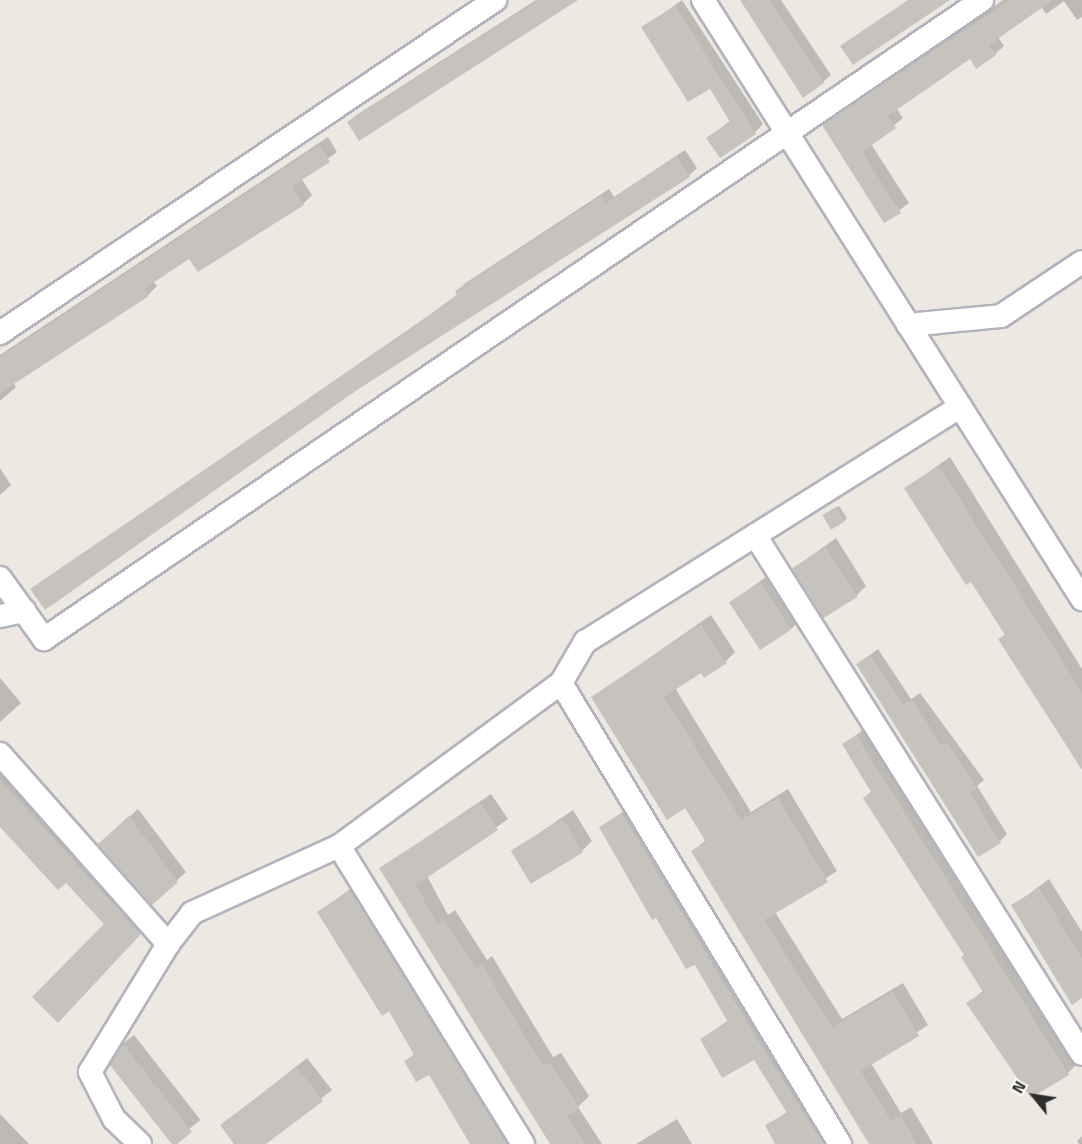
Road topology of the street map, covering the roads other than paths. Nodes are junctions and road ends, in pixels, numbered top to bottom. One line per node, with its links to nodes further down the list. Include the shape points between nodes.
1 (495, 0): 7 (street)
2 (703, 0): 4 (street)
3 (982, 0): 4 (street)
4 (787, 132): 6 (street); 12 (street, via 44,639)
5 (1082, 262): 6 (street, via 1001,316)
6 (908, 324): 8 (street)
7 (0, 333)
8 (960, 407): 9 (street); 11 (street)
9 (755, 535): 14 (street, via 585,642); 18 (street)
10 (0, 578): 12 (street)
11 (1082, 599)
12 (24, 611): 13 (street)
13 (0, 616)
14 (561, 683): 16 (street); 21 (street)
15 (0, 754): 17 (street)
16 (339, 846): 17 (street, via 192,913); 20 (street)
17 (168, 944): 19 (street, via 90,1072 114,1119)
18 (1082, 1054)
19 (140, 1144)
20 (524, 1144)
21 (840, 1144)

